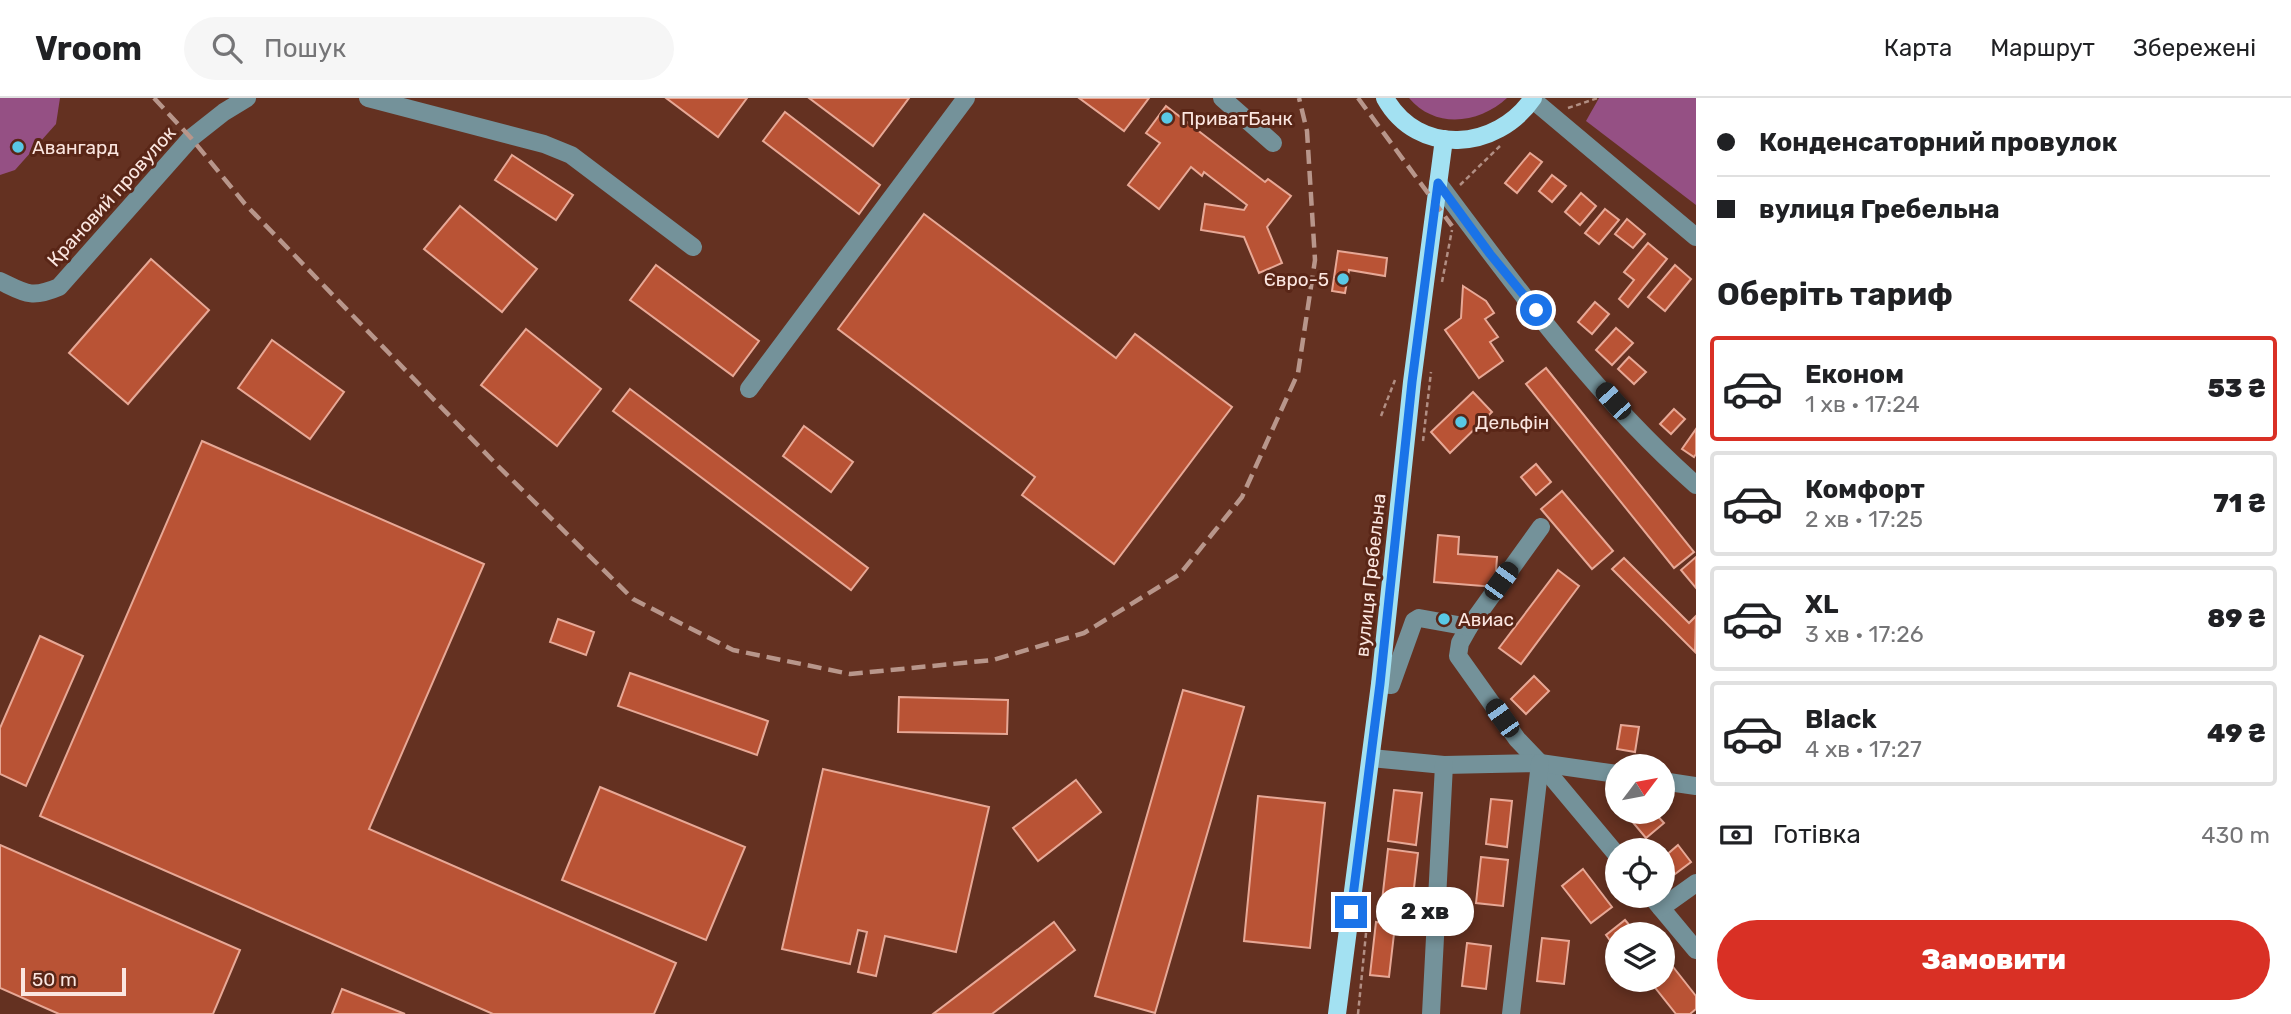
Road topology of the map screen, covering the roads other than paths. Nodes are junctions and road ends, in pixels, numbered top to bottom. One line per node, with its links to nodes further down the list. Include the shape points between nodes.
1 (247, 98): 12 (street, Крановий провулок, via 191,138 59,286 41,295 26,294)
2 (369, 98): 11 (street, via 571,155)
3 (966, 98): 13 (street)
4 (1222, 98): 8 (street)
5 (1384, 98): 7 (main road, via 1405,122)
6 (1533, 98): 7 (main road, via 1520,116 1494,132 1465,141); 10 (street)
7 (1444, 139): 9 (main road, вулиця Гребельна)
8 (1273, 143)
9 (1438, 183): 14 (street, via 1582,367); 17 (main road, вулиця Гребельна)
10 (1696, 237)
11 (693, 247)
12 (0, 281)
13 (749, 389)
14 (1696, 485)
15 (1541, 527): 16 (street)
16 (1469, 627): 17 (street, via 1419,618 1414,621 1391,685); 19 (street, via 1458,656)
17 (1380, 684): 18 (main road, вулиця Гребельна)
18 (1377, 759): 20 (street); 29 (main road, вулиця Гребельна)
19 (1540, 763): 20 (street); 21 (street); 24 (street); 31 (street)
20 (1444, 765): 30 (street)
21 (1605, 772)
22 (1675, 783): 23 (street)
23 (1696, 786)
24 (1605, 841)
25 (1696, 883): 26 (street)
26 (1675, 893)
27 (1661, 908): 28 (street)
28 (1696, 950)
29 (1337, 1014)
30 (1431, 1014)
31 (1511, 1014)

